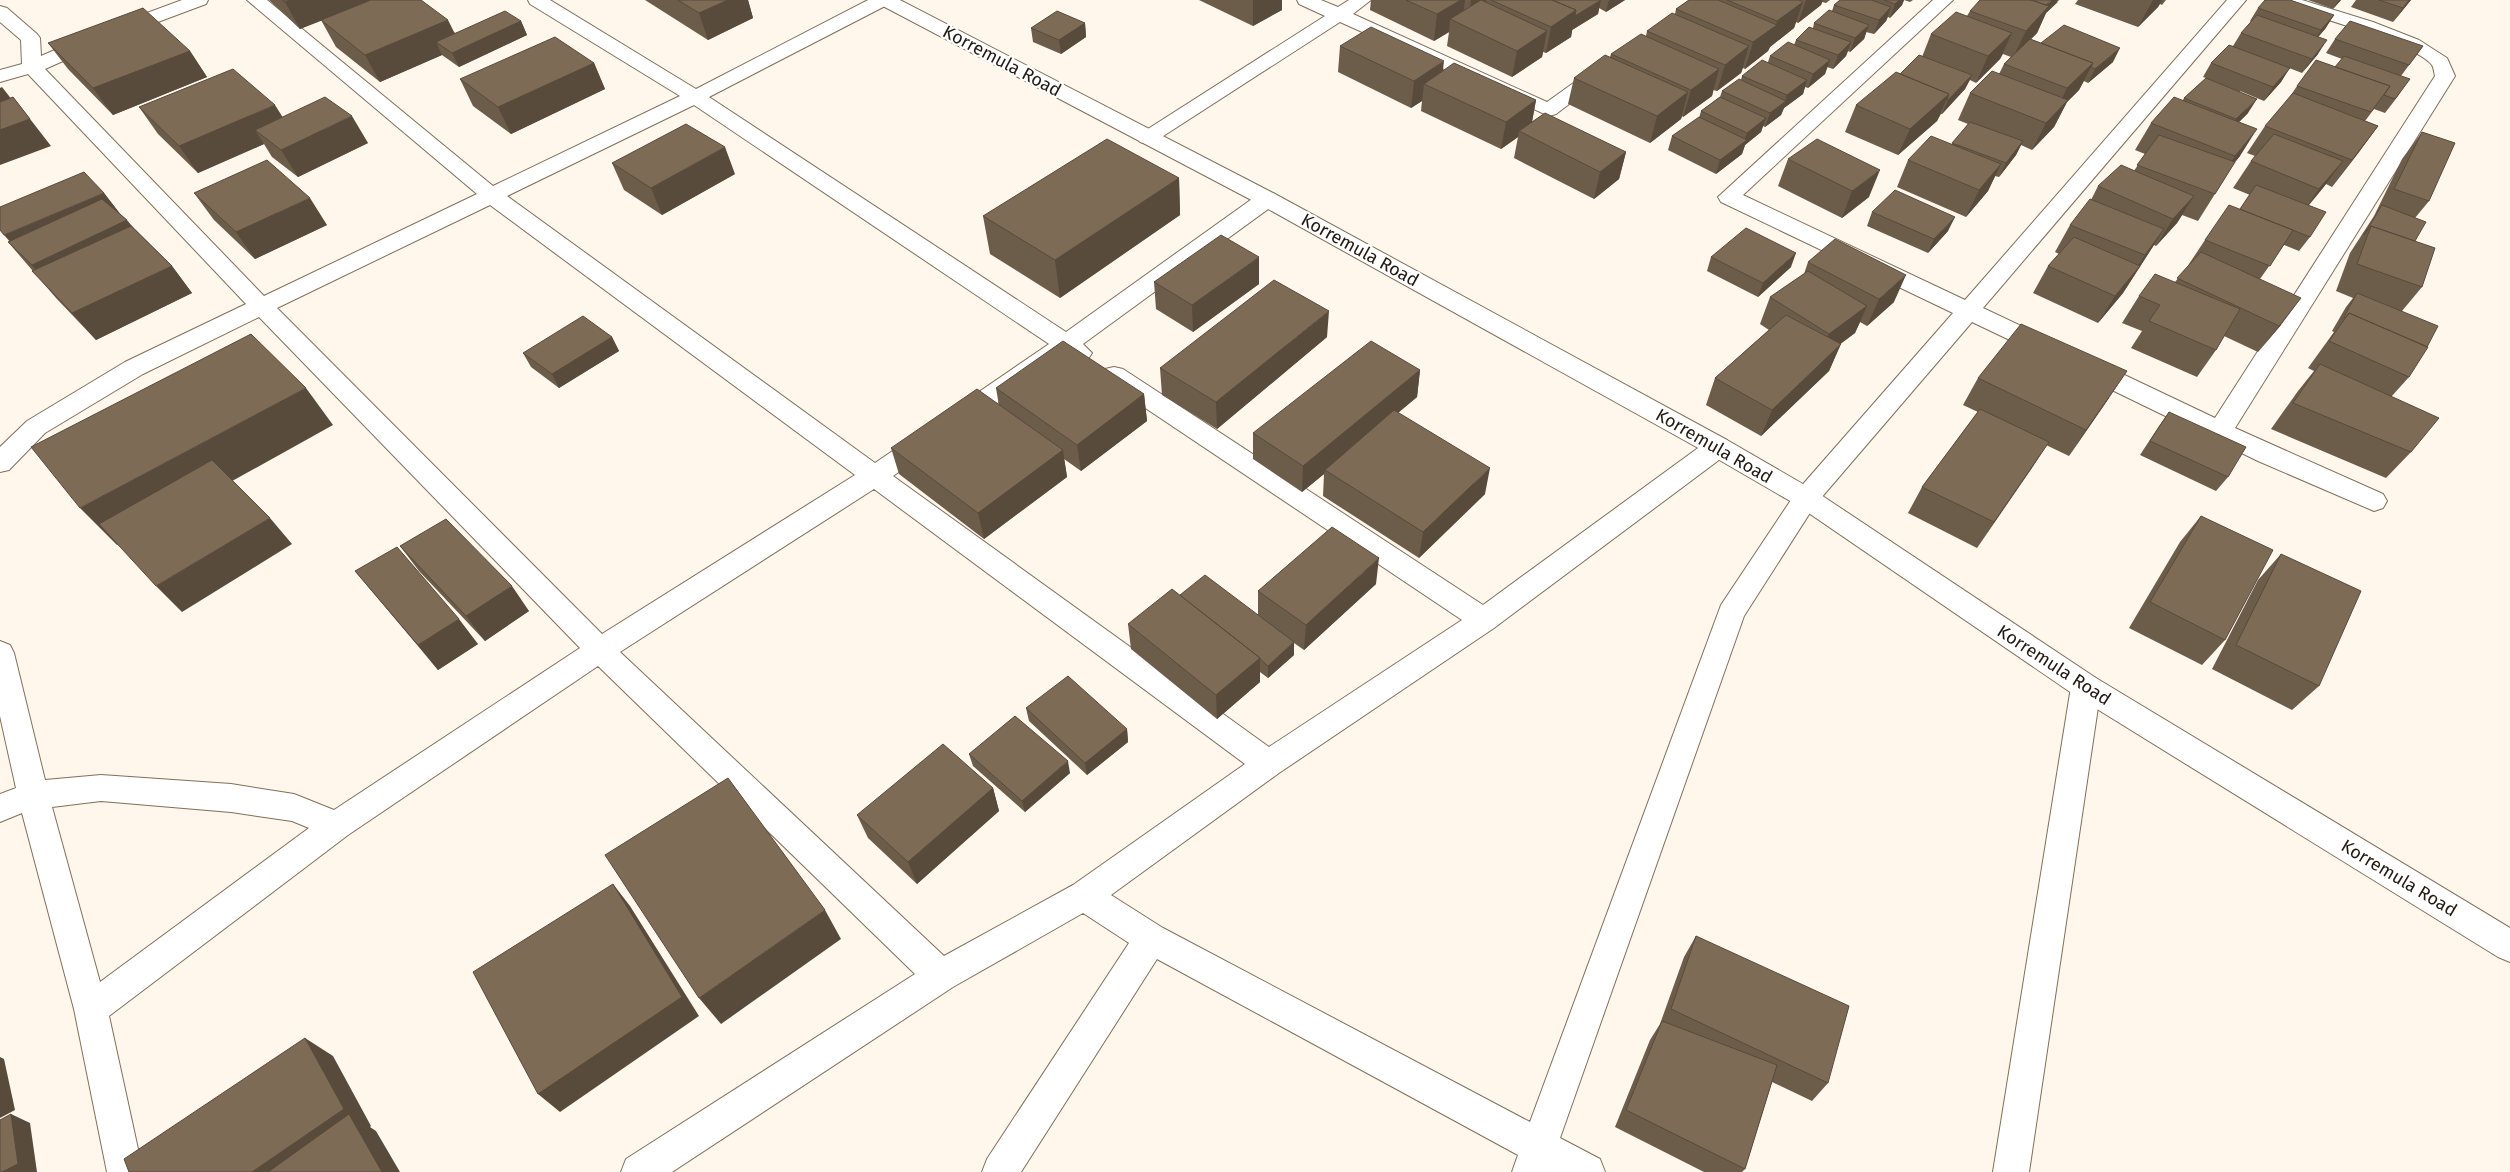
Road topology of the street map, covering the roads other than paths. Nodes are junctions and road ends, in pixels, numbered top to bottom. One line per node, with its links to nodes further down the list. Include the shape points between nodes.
1 (199, 0): 14 (street)
2 (256, 0): 18 (street)
3 (537, 0): 16 (street)
4 (882, 0): 16 (street)
5 (886, 0): 17 (street, Korremula Road)
6 (1306, 0): 12 (street)
7 (1362, 0): 12 (street)
8 (1944, 0): 21 (street, via 1729,198)
9 (2237, 0): 21 (street)
10 (2283, 0): 23 (street, via 2427,51 2440,62 2445,76)
11 (0, 12): 14 (street, via 30,38)
12 (1337, 16): 13 (street, via 1549,110); 17 (street)
13 (1613, 64)
14 (32, 67): 15 (street); 20 (street)
15 (0, 76)
16 (695, 97): 18 (street); 22 (street)
17 (1147, 138): 19 (street, Korremula Road)
18 (491, 195): 20 (street); 26 (street)
19 (1267, 199): 22 (street); 24 (street, Korremula Road)
20 (262, 307): 25 (street, via 134,368 36,427); 30 (street)
21 (1970, 311): 23 (street); 27 (street)
22 (1066, 344): 26 (street); 29 (street)
23 (2220, 431): 28 (street)
24 (1718, 447): 27 (street, Korremula Road); 29 (street)
25 (0, 463)
26 (874, 476): 30 (street); 33 (street)
27 (1806, 498): 32 (street, Korremula Road); 42 (street, via 1731,613)
28 (2374, 501)
29 (1484, 620): 33 (street)
30 (600, 650): 36 (street); 40 (street)
31 (0, 653): 34 (street)
32 (2086, 687): 39 (street, Korremula Road); 47 (street)
33 (1268, 764): 37 (street)
34 (33, 795): 35 (street); 36 (street, via 101,788 232,798 294,808); 41 (street)
35 (0, 808)
36 (337, 825): 41 (street)
37 (1084, 896): 38 (street); 40 (street)
38 (1151, 939): 42 (street); 45 (street)
39 (2510, 946)
40 (941, 976): 44 (street)
41 (91, 1009): 43 (street)
42 (1535, 1160): 46 (street)
43 (125, 1172)
44 (639, 1172)
45 (1000, 1172)
46 (1587, 1172)
47 (2011, 1172)

